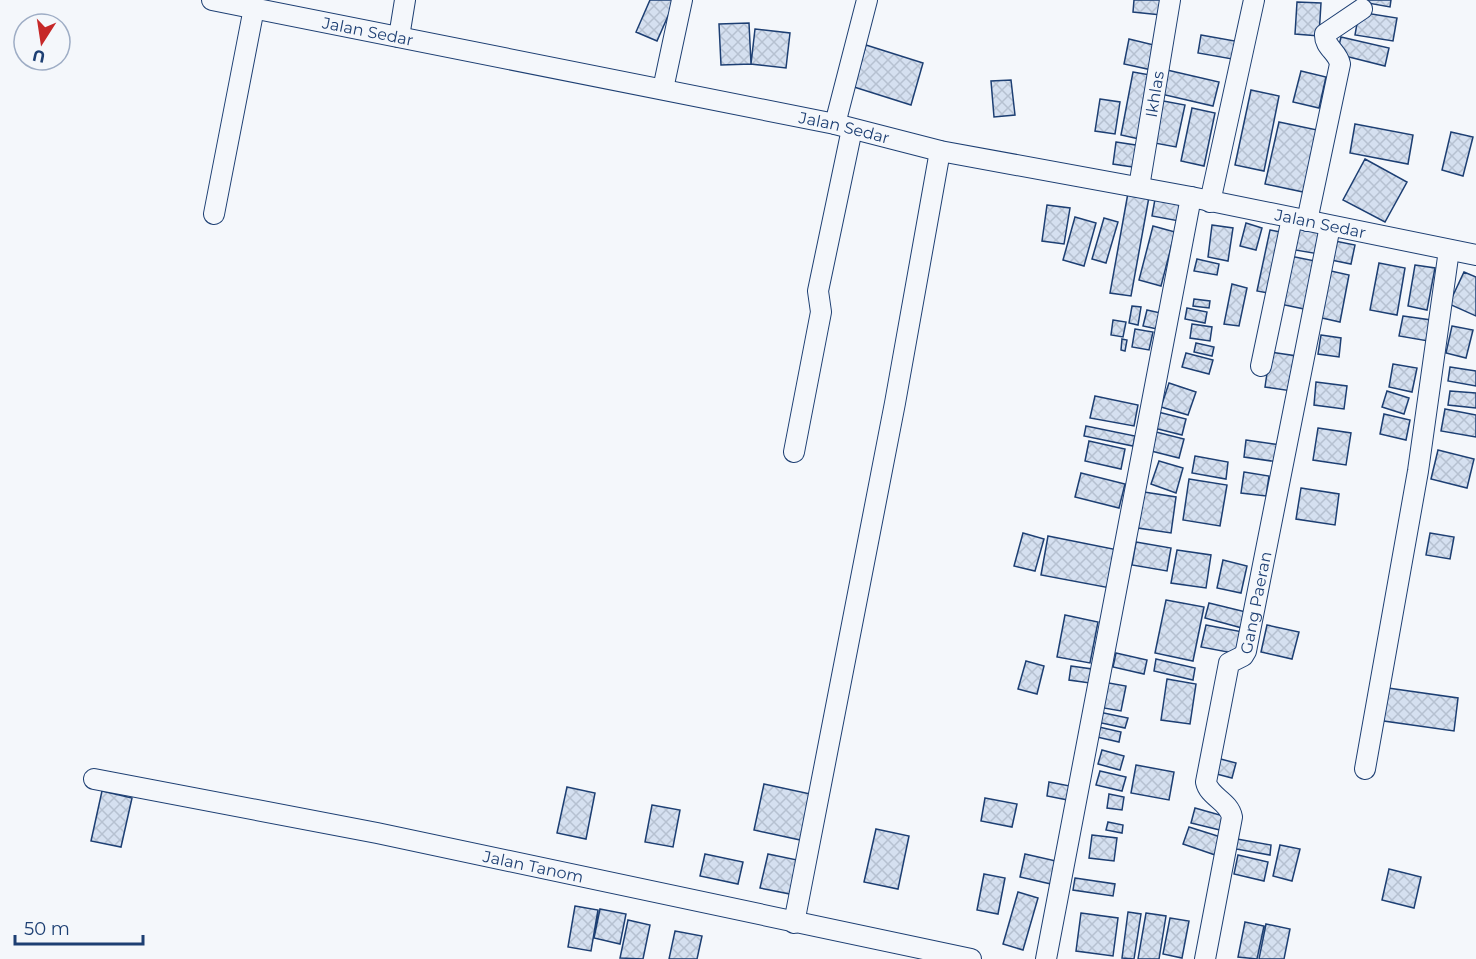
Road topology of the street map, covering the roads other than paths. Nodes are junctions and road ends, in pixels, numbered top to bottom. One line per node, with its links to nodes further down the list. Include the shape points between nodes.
1 (212, 0): 7 (street, Jalan Sedar)
2 (405, 0): 9 (street)
3 (682, 0): 10 (street)
4 (867, 0): 11 (street)
5 (1170, 0): 13 (street, Ikhlas)
6 (1254, 0): 14 (street)
7 (254, 8): 9 (street, Jalan Sedar); 15 (street)
8 (1362, 9): 16 (street, via 1325,34 1325,42 1340,64)
9 (399, 37): 10 (street, Jalan Sedar)
10 (663, 89): 11 (street, Jalan Sedar)
11 (843, 127): 12 (street, Jalan Sedar); 21 (street, via 818,291 821,312)
12 (940, 151): 13 (street, Jalan Sedar); 24 (street)
13 (1139, 187): 14 (street, Jalan Sedar)
14 (1201, 199): 16 (street, Jalan Sedar); 26 (street)
15 (214, 214)
16 (1300, 220): 17 (street, Jalan Sedar); 20 (street)
17 (1330, 226): 18 (street, Jalan Sedar); 27 (street, Gang Paeran, via 1246,651 1229,663 1206,782 1232,816)
18 (1449, 250): 19 (street, Jalan Sedar); 22 (street, via 1418,471)
19 (1476, 255)
20 (1261, 366)
21 (794, 452)
22 (1365, 770)
23 (94, 779): 24 (street, Jalan Tanom, via 377,833)
24 (794, 923): 25 (street, Jalan Tanom)
25 (971, 959)
26 (1046, 959)
27 (1205, 959)

